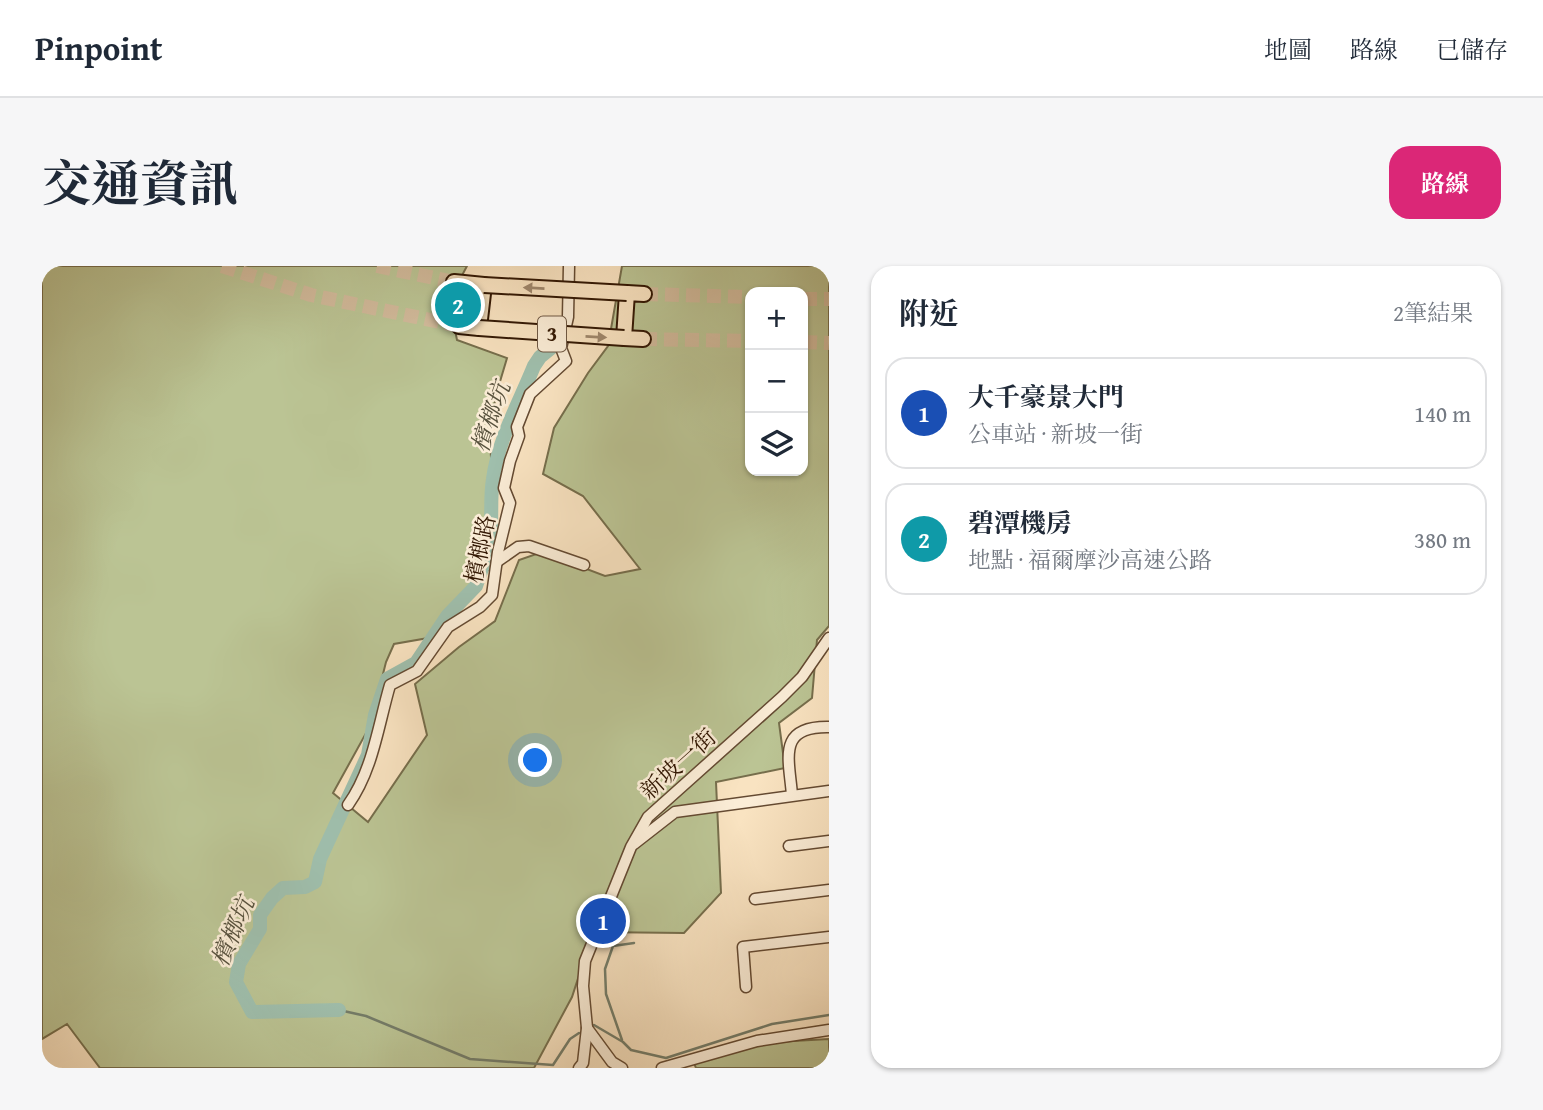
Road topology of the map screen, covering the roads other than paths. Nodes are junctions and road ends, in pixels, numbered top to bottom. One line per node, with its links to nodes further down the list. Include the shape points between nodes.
1 (569, 266): 10 (street, 檳榔路, via 568,317 561,348 566,360 530,394 517,426 519,436 504,488 510,503)
2 (454, 282): 3 (highway, 3)
3 (484, 285): 4 (highway, 3, one-way to 3, bridge); 7 (highway)
4 (627, 293): 5 (highway, 3); 8 (highway)
5 (644, 294)
6 (459, 326): 7 (highway, 3)
7 (479, 328): 8 (highway, 3, one-way to 8, bridge)
8 (624, 338): 9 (highway, 3)
9 (643, 339)
10 (498, 561): 11 (street, via 518,547 529,546); 16 (street, 檳榔路, via 492,595 448,627 417,671 390,685 368,769)
11 (584, 565)
12 (829, 638): 19 (street, 新坡一街, via 782,697 648,817)
13 (829, 727): 15 (street, via 800,731 792,741 788,749)
14 (829, 792): 15 (street)
15 (792, 795): 19 (street, via 676,813)
16 (348, 805)
17 (829, 841): 18 (street)
18 (789, 846)
19 (631, 847): 24 (street, 新坡一街, via 585,961)
20 (829, 890): 21 (street)
21 (755, 899)
22 (829, 937): 23 (street, via 743,947)
23 (746, 987)
24 (587, 1028): 26 (street, 新坡一街); 27 (street, via 612,1062)
25 (829, 1030): 28 (street, via 757,1041)
26 (579, 1068)
27 (622, 1068)
28 (662, 1068)

